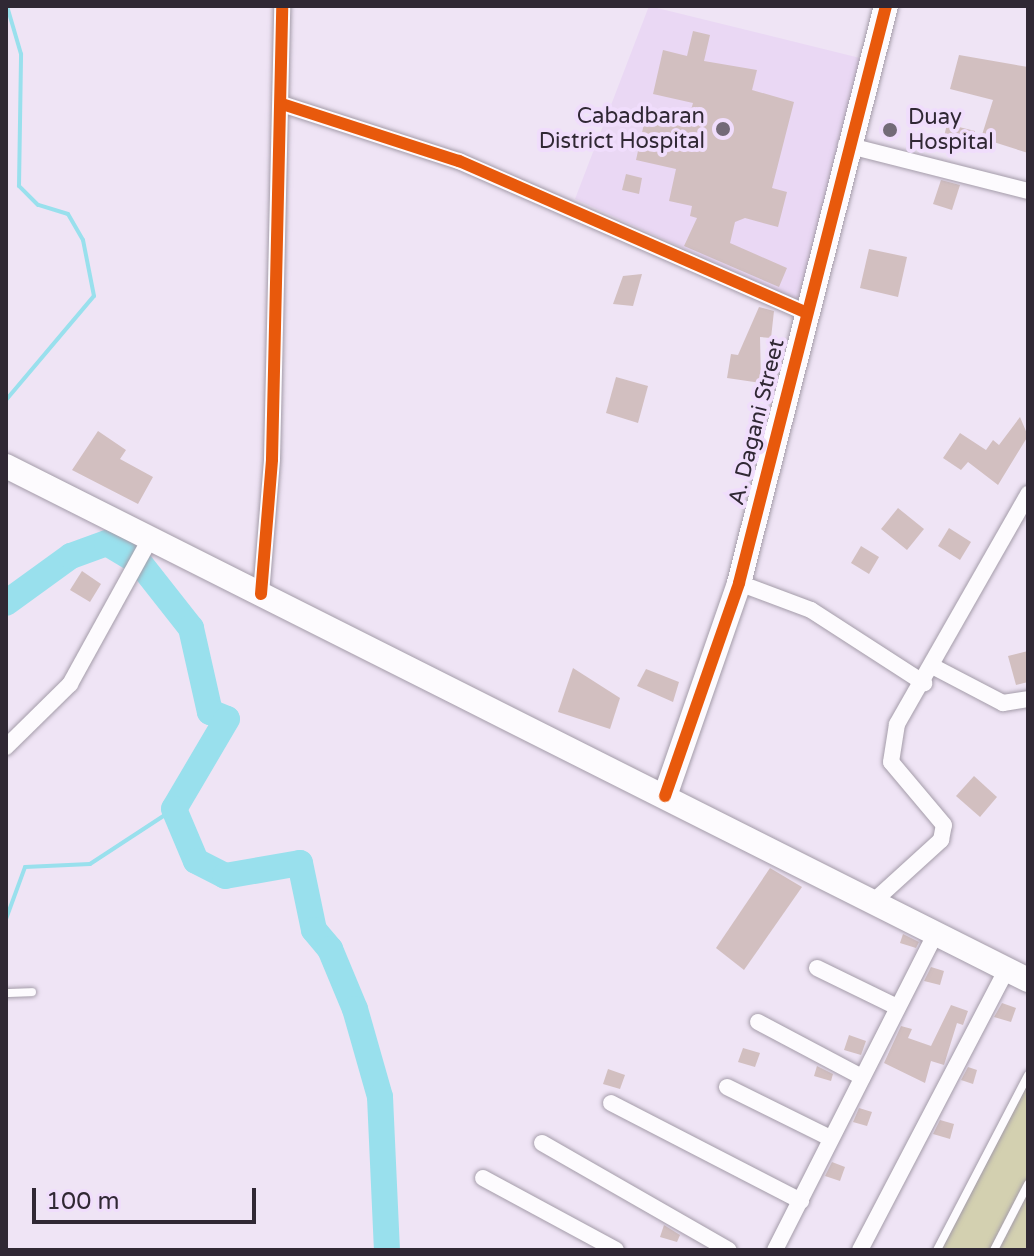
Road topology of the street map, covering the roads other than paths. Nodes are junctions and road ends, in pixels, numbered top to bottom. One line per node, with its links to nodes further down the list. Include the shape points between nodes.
1 (282, 6): 3 (street)
2 (886, 6): 4 (main road, A. Dagani Street)
3 (282, 104): 6 (street, via 459,161); 11 (street)
4 (846, 145): 5 (street); 6 (main road, A. Dagani Street)
5 (1028, 191)
6 (804, 312): 10 (main road, A. Dagani Street)
7 (6, 466): 9 (main road)
8 (1028, 494): 12 (street)
9 (146, 549): 11 (main road); 15 (street, via 70,684)
10 (739, 583): 13 (street, via 811,610); 16 (main road, A. Dagani Street)
11 (261, 594): 16 (main road)
12 (934, 667): 13 (street); 14 (street, via 1003,703)
13 (924, 683): 17 (street, via 897,724 891,762 932,803 944,825 941,840)
14 (1028, 699)
15 (6, 747)
16 (665, 796): 17 (main road)
17 (874, 901): 18 (main road)
18 (936, 933): 20 (main road); 23 (street)
19 (817, 968): 23 (street)
20 (1018, 975): 37 (street)
21 (32, 992): 22 (lane)
22 (6, 993)
23 (897, 1007): 26 (street)
24 (758, 1022): 26 (street)
25 (1028, 1075): 38 (lane)
26 (862, 1077): 29 (street)
27 (727, 1087): 29 (street)
28 (611, 1103): 33 (street)
29 (830, 1138): 33 (street)
30 (542, 1143): 35 (street)
31 (483, 1178): 34 (street)
32 (1028, 1184): 39 (lane)
33 (801, 1201): 36 (street)
34 (616, 1250)
35 (729, 1250)
36 (775, 1250)
37 (860, 1250)
38 (937, 1250)
39 (994, 1250)

